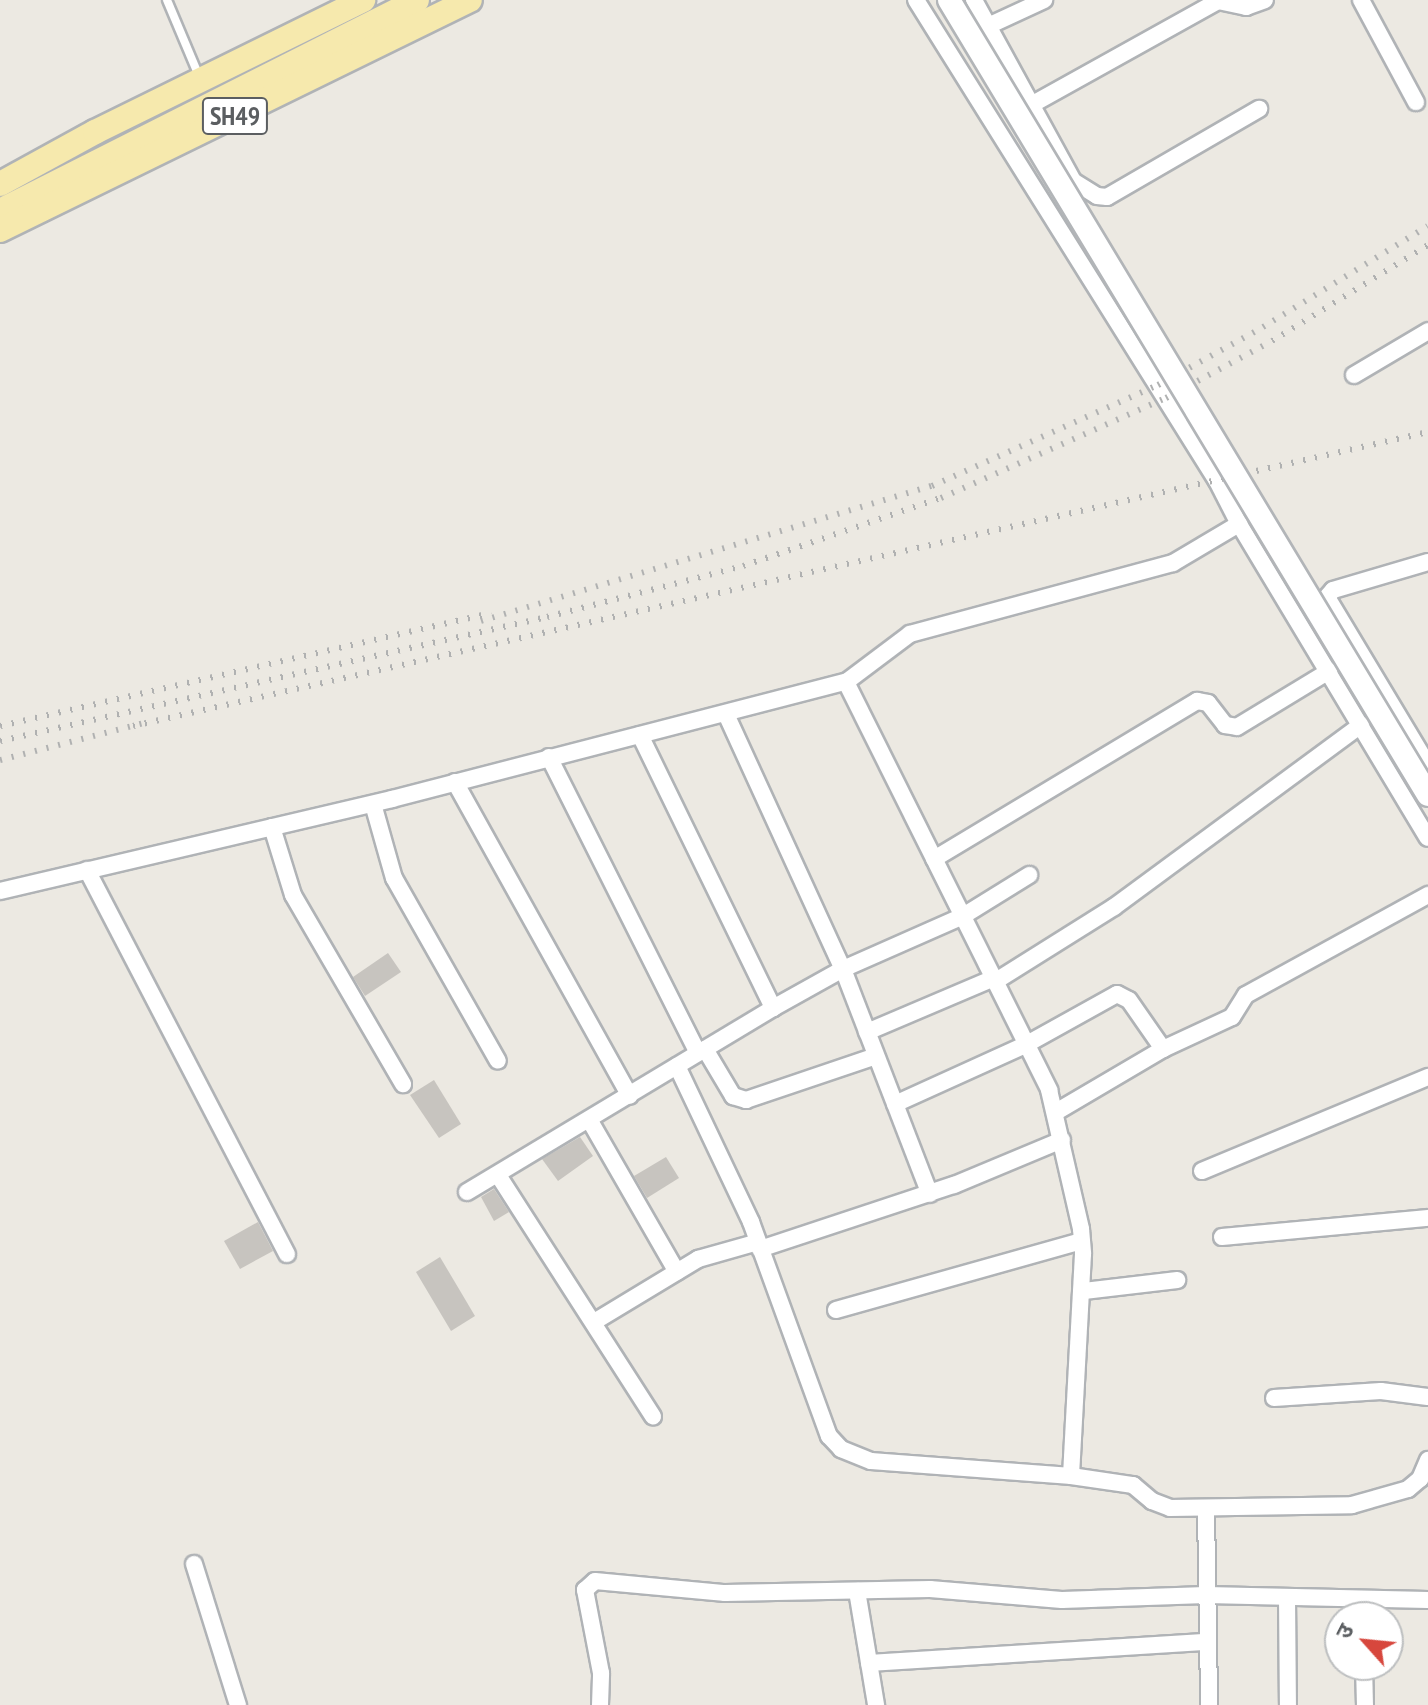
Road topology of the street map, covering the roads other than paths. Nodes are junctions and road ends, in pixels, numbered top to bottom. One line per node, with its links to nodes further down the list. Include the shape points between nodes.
1 (167, 0): 12 (lane)
2 (363, 0): 12 (main road, SH49)
3 (417, 0): 17 (main road, SH49)
4 (470, 0): 18 (main road, SH49)
5 (916, 0): 21 (street)
6 (949, 0): 31 (main road, bridge)
7 (974, 0): 11 (street)
8 (1044, 0): 11 (street)
9 (1265, 0): 14 (street, via 1246,7 1218,1)
10 (1361, 0): 13 (street)
11 (988, 26): 14 (street)
12 (201, 80): 16 (main road, SH49)
13 (1416, 102)
14 (1031, 105): 15 (street, via 1073,181 1107,197)
15 (1259, 109)
16 (0, 184)
17 (0, 211)
18 (0, 230)
19 (1428, 331): 20 (street)
20 (1354, 375)
21 (1239, 524): 23 (street); 24 (street, via 1173,563 910,634)
22 (1428, 562): 29 (street, via 1333,590 1327,597)
23 (1329, 671): 26 (street); 35 (street, via 1237,727 1225,725 1208,703 1197,701)
24 (846, 682): 25 (street); 35 (street)
25 (726, 714): 27 (street); 41 (street)
26 (1361, 725): 34 (street); 42 (street, via 1100,917)
27 (640, 735): 28 (street); 43 (street)
28 (549, 757): 30 (street); 47 (street)
29 (1428, 765)
30 (455, 782): 32 (street); 53 (street)
31 (1428, 795)
32 (373, 804): 33 (street); 49 (street, via 394,878)
33 (272, 827): 36 (street); 52 (street, via 293,895)
34 (1428, 838)
35 (934, 859): 40 (street)
36 (87, 870): 38 (street); 66 (street)
37 (1029, 875): 40 (street)
38 (0, 891)
39 (1428, 895): 46 (street, via 1246,995 1232,1017)
40 (963, 916): 41 (street); 42 (street)
41 (843, 969): 43 (street); 44 (street)
42 (995, 980): 44 (street); 45 (street)
43 (773, 1008): 47 (street)
44 (867, 1032): 48 (street)
45 (1027, 1044): 46 (street, via 1117,994 1129,1000); 54 (street); 55 (street)
46 (1163, 1049): 55 (street)
47 (702, 1051): 48 (street, via 733,1096 746,1100); 50 (street)
48 (876, 1056): 54 (street)
49 (498, 1061)
50 (677, 1066): 53 (street); 65 (street)
51 (1428, 1077): 58 (street)
52 (403, 1084)
53 (630, 1096): 56 (street)
54 (895, 1104): 61 (street)
55 (1056, 1112): 57 (street)
56 (590, 1121): 59 (street); 67 (street)
57 (1062, 1140): 61 (street); 64 (street)
58 (1202, 1171)
59 (498, 1175): 60 (street); 71 (street)
60 (467, 1192)
61 (930, 1194): 65 (street)
62 (1428, 1218): 63 (street)
63 (1222, 1237)
64 (1082, 1241): 69 (street); 70 (street)
65 (759, 1245): 67 (street, via 709,1254); 76 (street, via 829,1436 841,1449 871,1461)
66 (287, 1254)
67 (677, 1272): 71 (street)
68 (1177, 1280): 69 (street)
69 (1084, 1291): 76 (street)
70 (836, 1310)
71 (594, 1322): 74 (street)
72 (1428, 1397): 73 (street, via 1381,1391)
73 (1274, 1398)
74 (653, 1416)
75 (1428, 1460): 77 (street, via 1420,1479 1408,1489 1352,1505)
76 (1071, 1476): 77 (street, via 1133,1485 1170,1508)
77 (1206, 1508): 79 (street)
78 (194, 1564): 87 (street)
79 (1206, 1590): 80 (street, via 1062,1600 943,1590); 81 (street); 84 (street)
80 (857, 1591): 85 (street); 88 (street, via 725,1593 595,1581 585,1590 601,1673)
81 (1287, 1597): 82 (street); 91 (street)
82 (1362, 1599): 83 (street)
83 (1428, 1600)
84 (1207, 1642): 85 (street); 90 (street)
85 (869, 1663): 89 (street)
86 (1364, 1681): 92 (street)
87 (238, 1705)
88 (600, 1705)
89 (876, 1705)
90 (1209, 1705)
91 (1288, 1705)
92 (1365, 1705)

